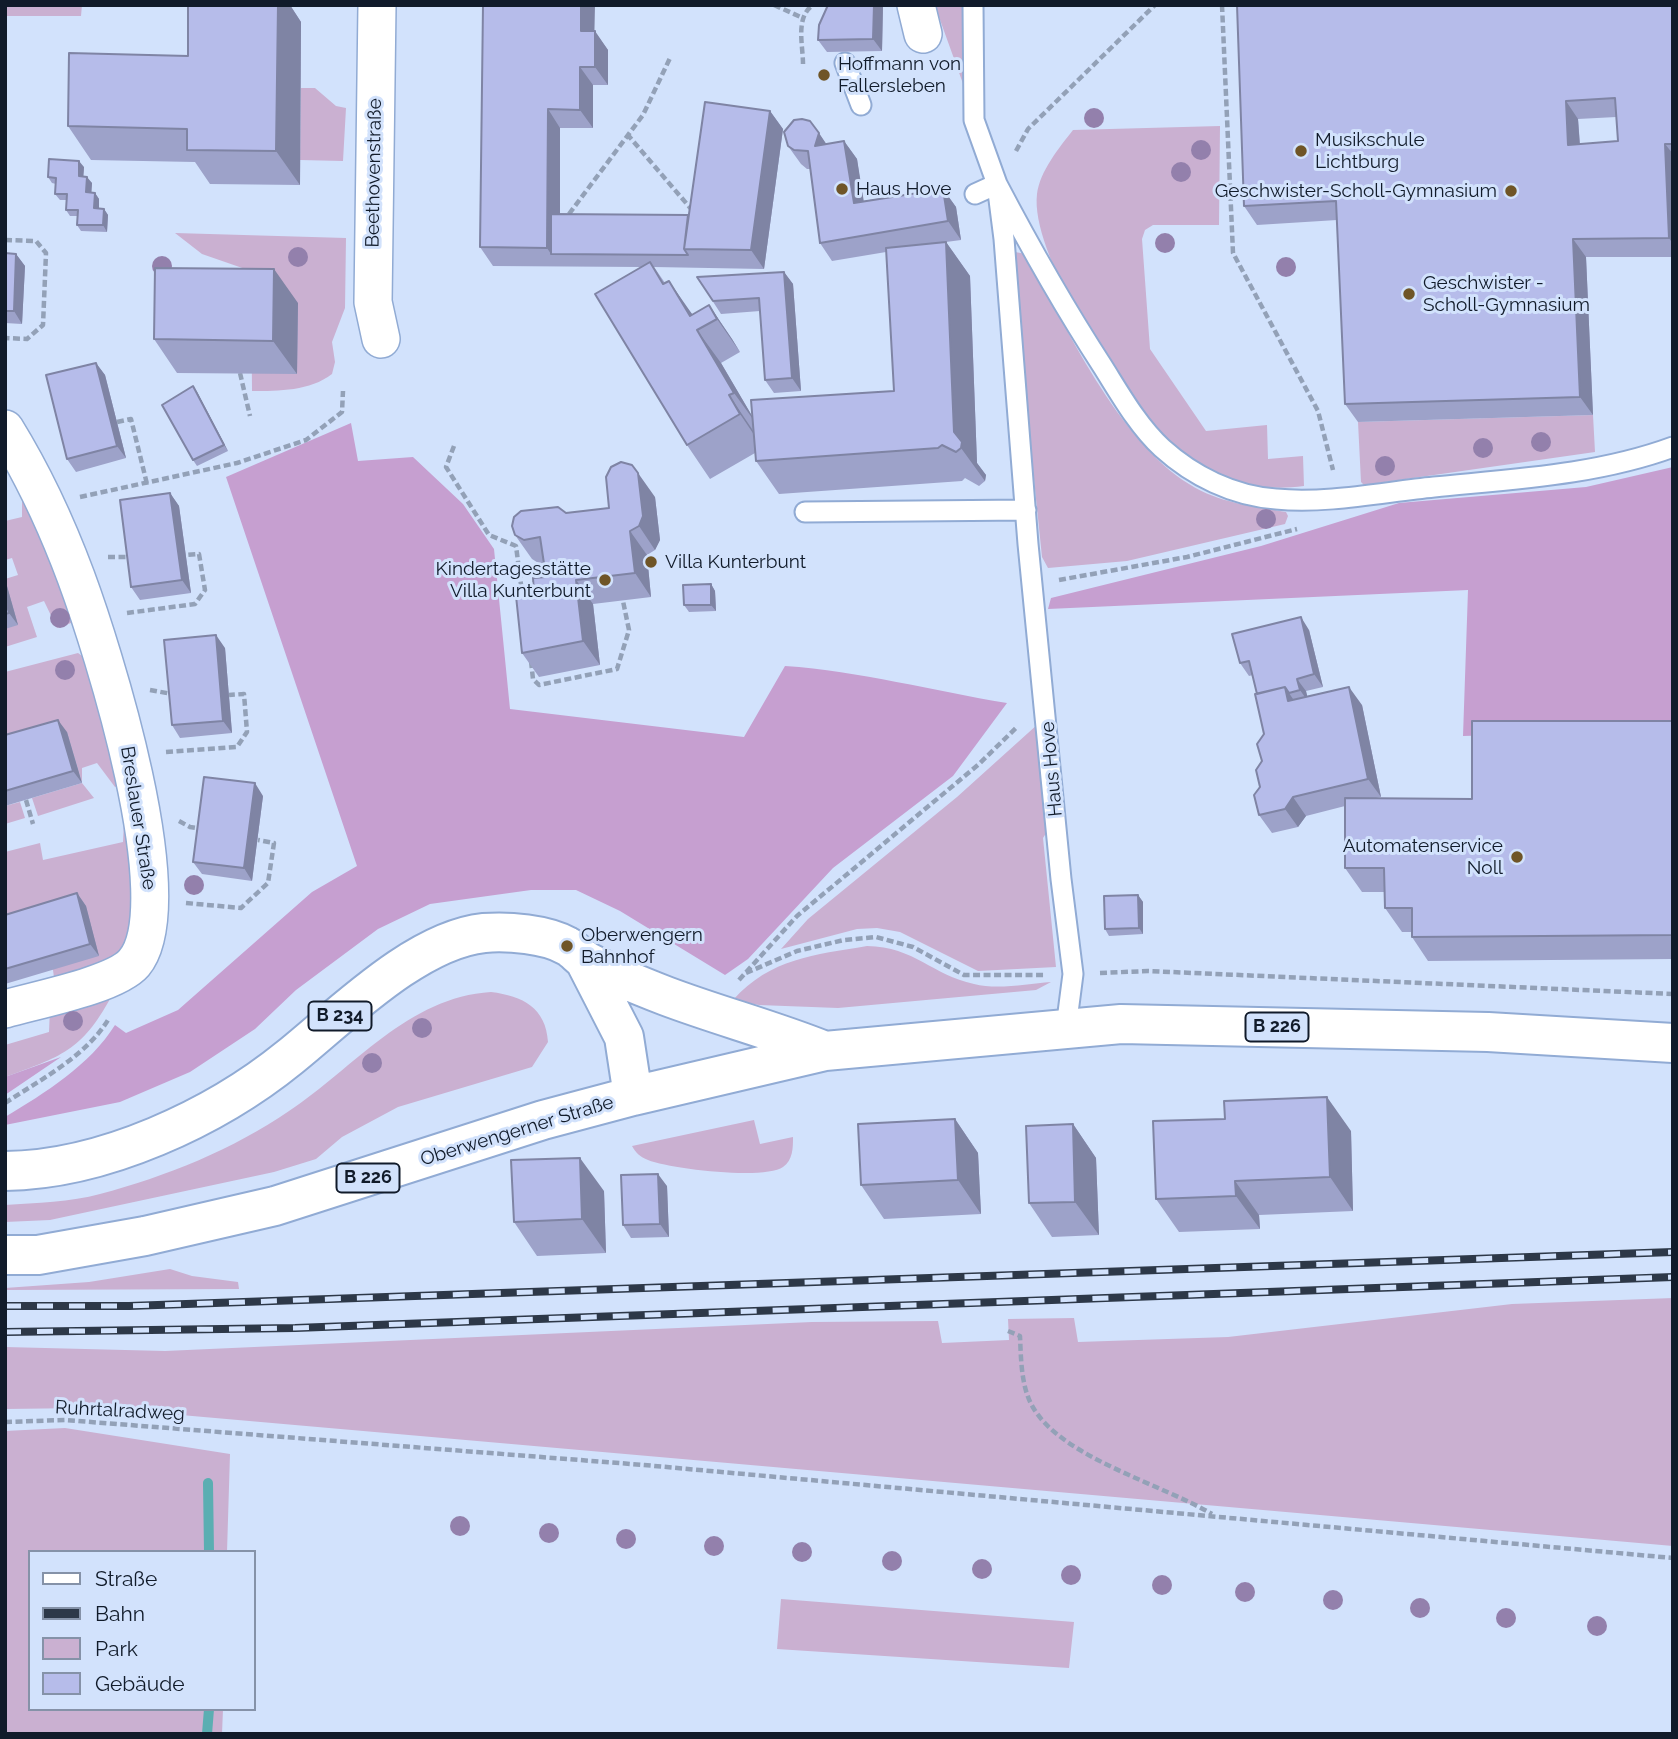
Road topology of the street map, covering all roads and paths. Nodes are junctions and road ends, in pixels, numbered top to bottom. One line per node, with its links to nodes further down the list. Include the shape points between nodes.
1 (377, 5): 19 (street, Beethovenstraße, via 372,288)
2 (774, 5): 7 (path)
3 (813, 5): 7 (path)
4 (973, 5): 13 (lane, Haus Hove, via 974,120)
5 (1155, 5): 13 (path, via 1028,130)
6 (1222, 5): 28 (path, via 1233,253 1318,411)
7 (803, 18): 10 (path)
8 (671, 57): 12 (path, via 643,114)
9 (845, 63): 11 (lane)
10 (803, 64)
11 (861, 105)
12 (627, 135): 15 (path); 16 (path)
13 (997, 184): 14 (lane); 28 (lane, via 1039,266 1085,340 1160,446 1197,474 1231,489 1275,499); 30 (lane, Haus Hove)
14 (975, 194)
15 (692, 209)
16 (569, 214)
17 (5, 240): 18 (path, via 36,241 46,253 43,325 27,339)
18 (5, 338)
19 (381, 339)
20 (240, 373): 22 (path)
21 (343, 391): 27 (path, via 342,412 306,440 237,463)
22 (250, 416)
23 (117, 422): 27 (path, via 131,419)
24 (5, 429): 29 (street, Breslauer Straße)
25 (454, 446): 35 (path, via 446,467 481,524 489,535 516,546)
26 (1673, 447): 28 (lane, via 1634,461 1544,476)
27 (147, 484): 29 (path)
28 (1339, 496): 33 (path, via 1318,519 1287,534 1110,573)
29 (46, 504): 36 (street, Breslauer Straße)
30 (1026, 510): 31 (lane); 33 (lane, Haus Hove)
31 (805, 512)
32 (186, 555): 36 (path, via 199,554 205,590 195,604)
33 (1034, 583): 39 (lane, Haus Hove)
34 (623, 601): 37 (path, via 629,630 617,669 539,685 533,679)
35 (525, 613)
36 (89, 618): 40 (street, Breslauer Straße)
37 (530, 653)
38 (229, 695): 40 (path, via 244,694 247,732 237,747)
39 (1045, 699): 46 (path, via 979,764 797,916); 47 (lane, Haus Hove)
40 (131, 754): 44 (street, Breslauer Straße)
41 (26, 800): 42 (path)
42 (33, 824)
43 (258, 840): 44 (path, via 274,843 268,883 241,908)
44 (151, 899): 48 (street, Breslauer Straße, via 141,949)
45 (586, 961): 51 (main road); 55 (main road, via 624,1037); 57 (main road, B 234, via 567,946 534,937 483,933 437,948 380,982 287,1059 204,1114 120,1151 26,1171)
46 (746, 973): 47 (path, via 797,951 876,937 913,947 964,975); 51 (path, via 726,992)
47 (1073, 974): 49 (path, via 1148,971); 52 (lane, Haus Hove)
48 (120, 976): 50 (street); 56 (path, via 115,1010 101,1032)
49 (1673, 994)
50 (5, 1009)
51 (714, 1014): 54 (main road)
52 (1066, 1028): 53 (main road, B 226, via 1121,1024 1461,1031); 54 (main road, B 226)
53 (1673, 1043)
54 (825, 1051): 55 (main road, Oberwengerner Straße / B 226)
55 (632, 1096): 58 (main road, Oberwengerner Straße / B 226, via 275,1206 145,1236 38,1255)
56 (5, 1103)
57 (5, 1171)
58 (5, 1255)
59 (1008, 1331): 61 (path, via 1020,1336 1022,1372 1033,1409 1065,1443)
60 (5, 1422): 61 (path, Ruhrtalradweg, via 65,1420 234,1432)
61 (1216, 1516): 62 (path, Ruhrtalradweg)
62 (1673, 1559)

